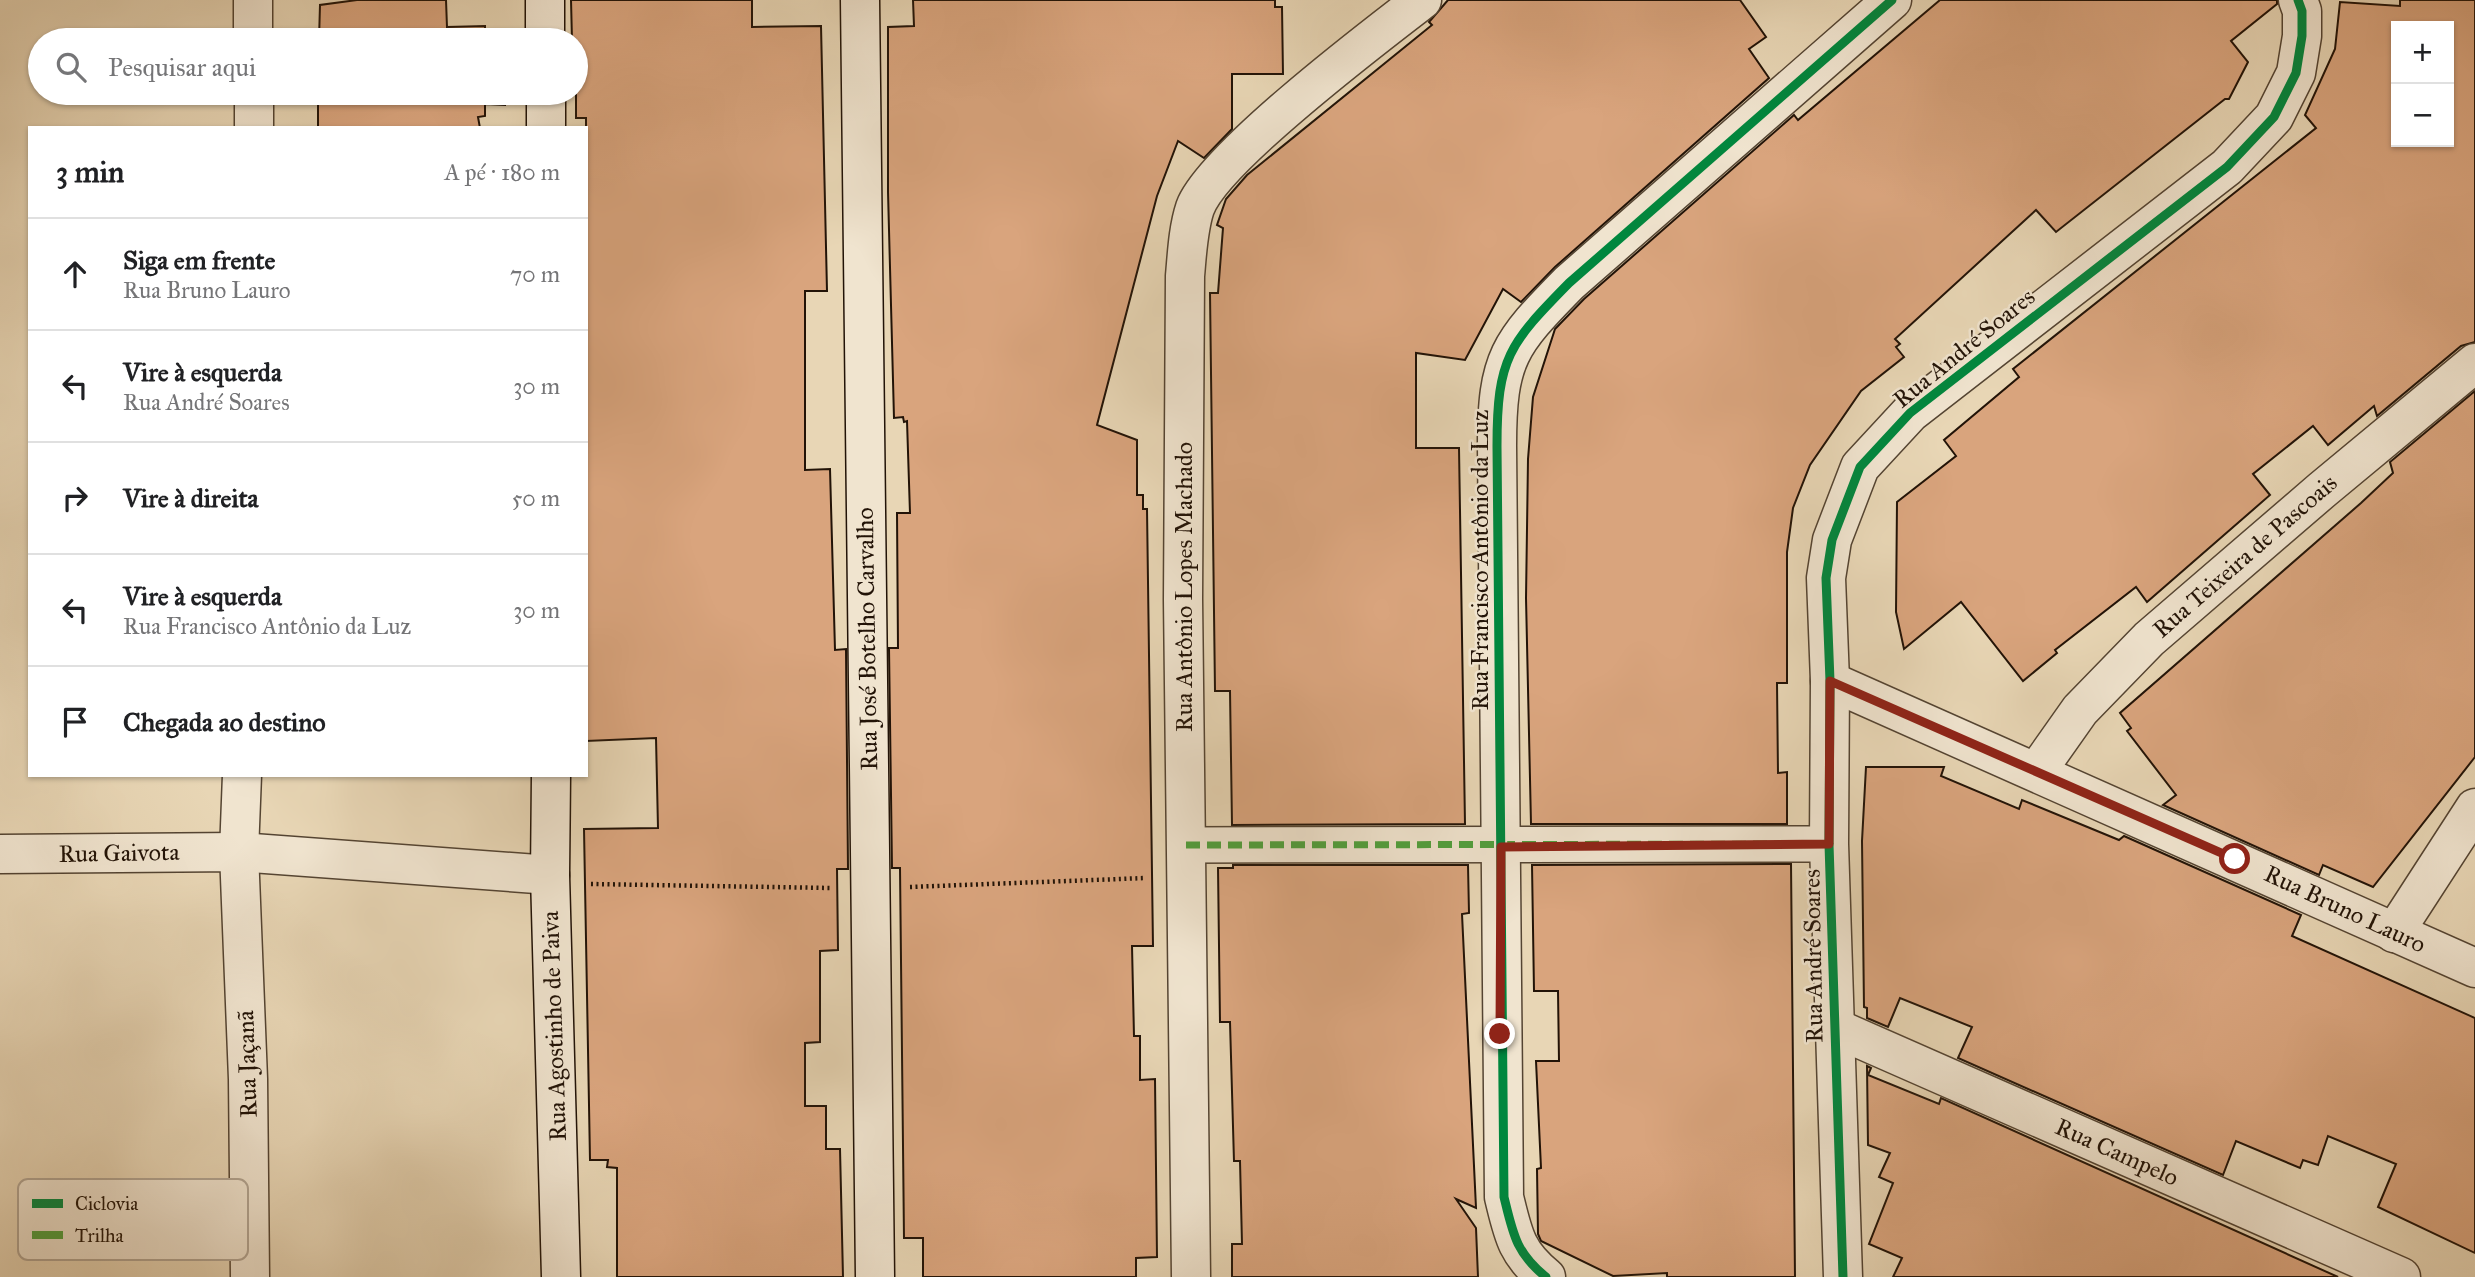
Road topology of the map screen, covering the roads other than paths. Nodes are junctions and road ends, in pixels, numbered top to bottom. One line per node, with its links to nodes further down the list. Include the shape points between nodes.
1 (253, 0): 7 (street)
2 (545, 0): 8 (street)
3 (860, 0): 30 (street, Rua José Botelho Carvalho)
4 (1422, 0): 20 (street, Rua Antônio Lopes Machado, via 1253,140 1211,182 1196,206 1185,276)
5 (1892, 0): 21 (street, Rua Francisco Antônio da Luz, via 1569,283 1525,328 1508,357 1497,403)
6 (2298, 0): 14 (street, Rua André Soares, via 2302,36 2296,73 2273,117 2227,167 1910,413 1860,467 1832,540 1826,578)
7 (253, 28)
8 (545, 28)
9 (254, 105): 11 (street)
10 (546, 105): 12 (street)
11 (254, 126)
12 (546, 126)
13 (2475, 363): 15 (street, Rua Teixeira de Pascoais, via 2149,639 2080,710)
14 (1830, 681): 15 (street, Rua Bruno Lauro); 19 (street, Rua André Soares)
15 (2037, 771): 25 (street, Rua Bruno Lauro)
16 (242, 777): 22 (street, Rua Jaçanã)
17 (551, 777): 24 (street, Rua Agostinho de Paiva)
18 (2475, 808): 25 (street)
19 (1829, 844): 21 (street); 27 (street, Rua André Soares)
20 (1186, 845): 21 (street); 31 (street, Rua Antônio Lopes Machado)
21 (1501, 847): 32 (street, Rua Francisco Antônio da Luz, via 1504,1197 1513,1237 1525,1259)
22 (239, 852): 23 (street, Rua Gaivota); 24 (street, Rua Gaivota); 28 (street, Rua Jaçanã)
23 (0, 854)
24 (550, 875): 29 (street, Rua Agostinho de Paiva)
25 (2394, 933): 26 (street, Rua Bruno Lauro)
26 (2475, 968)
27 (1833, 1027): 33 (street, Rua André Soares); 34 (street, Rua Campelo)
28 (250, 1277)
29 (561, 1277)
30 (875, 1277)
31 (1191, 1277)
32 (1546, 1277)
33 (1843, 1277)
34 (2402, 1277)

